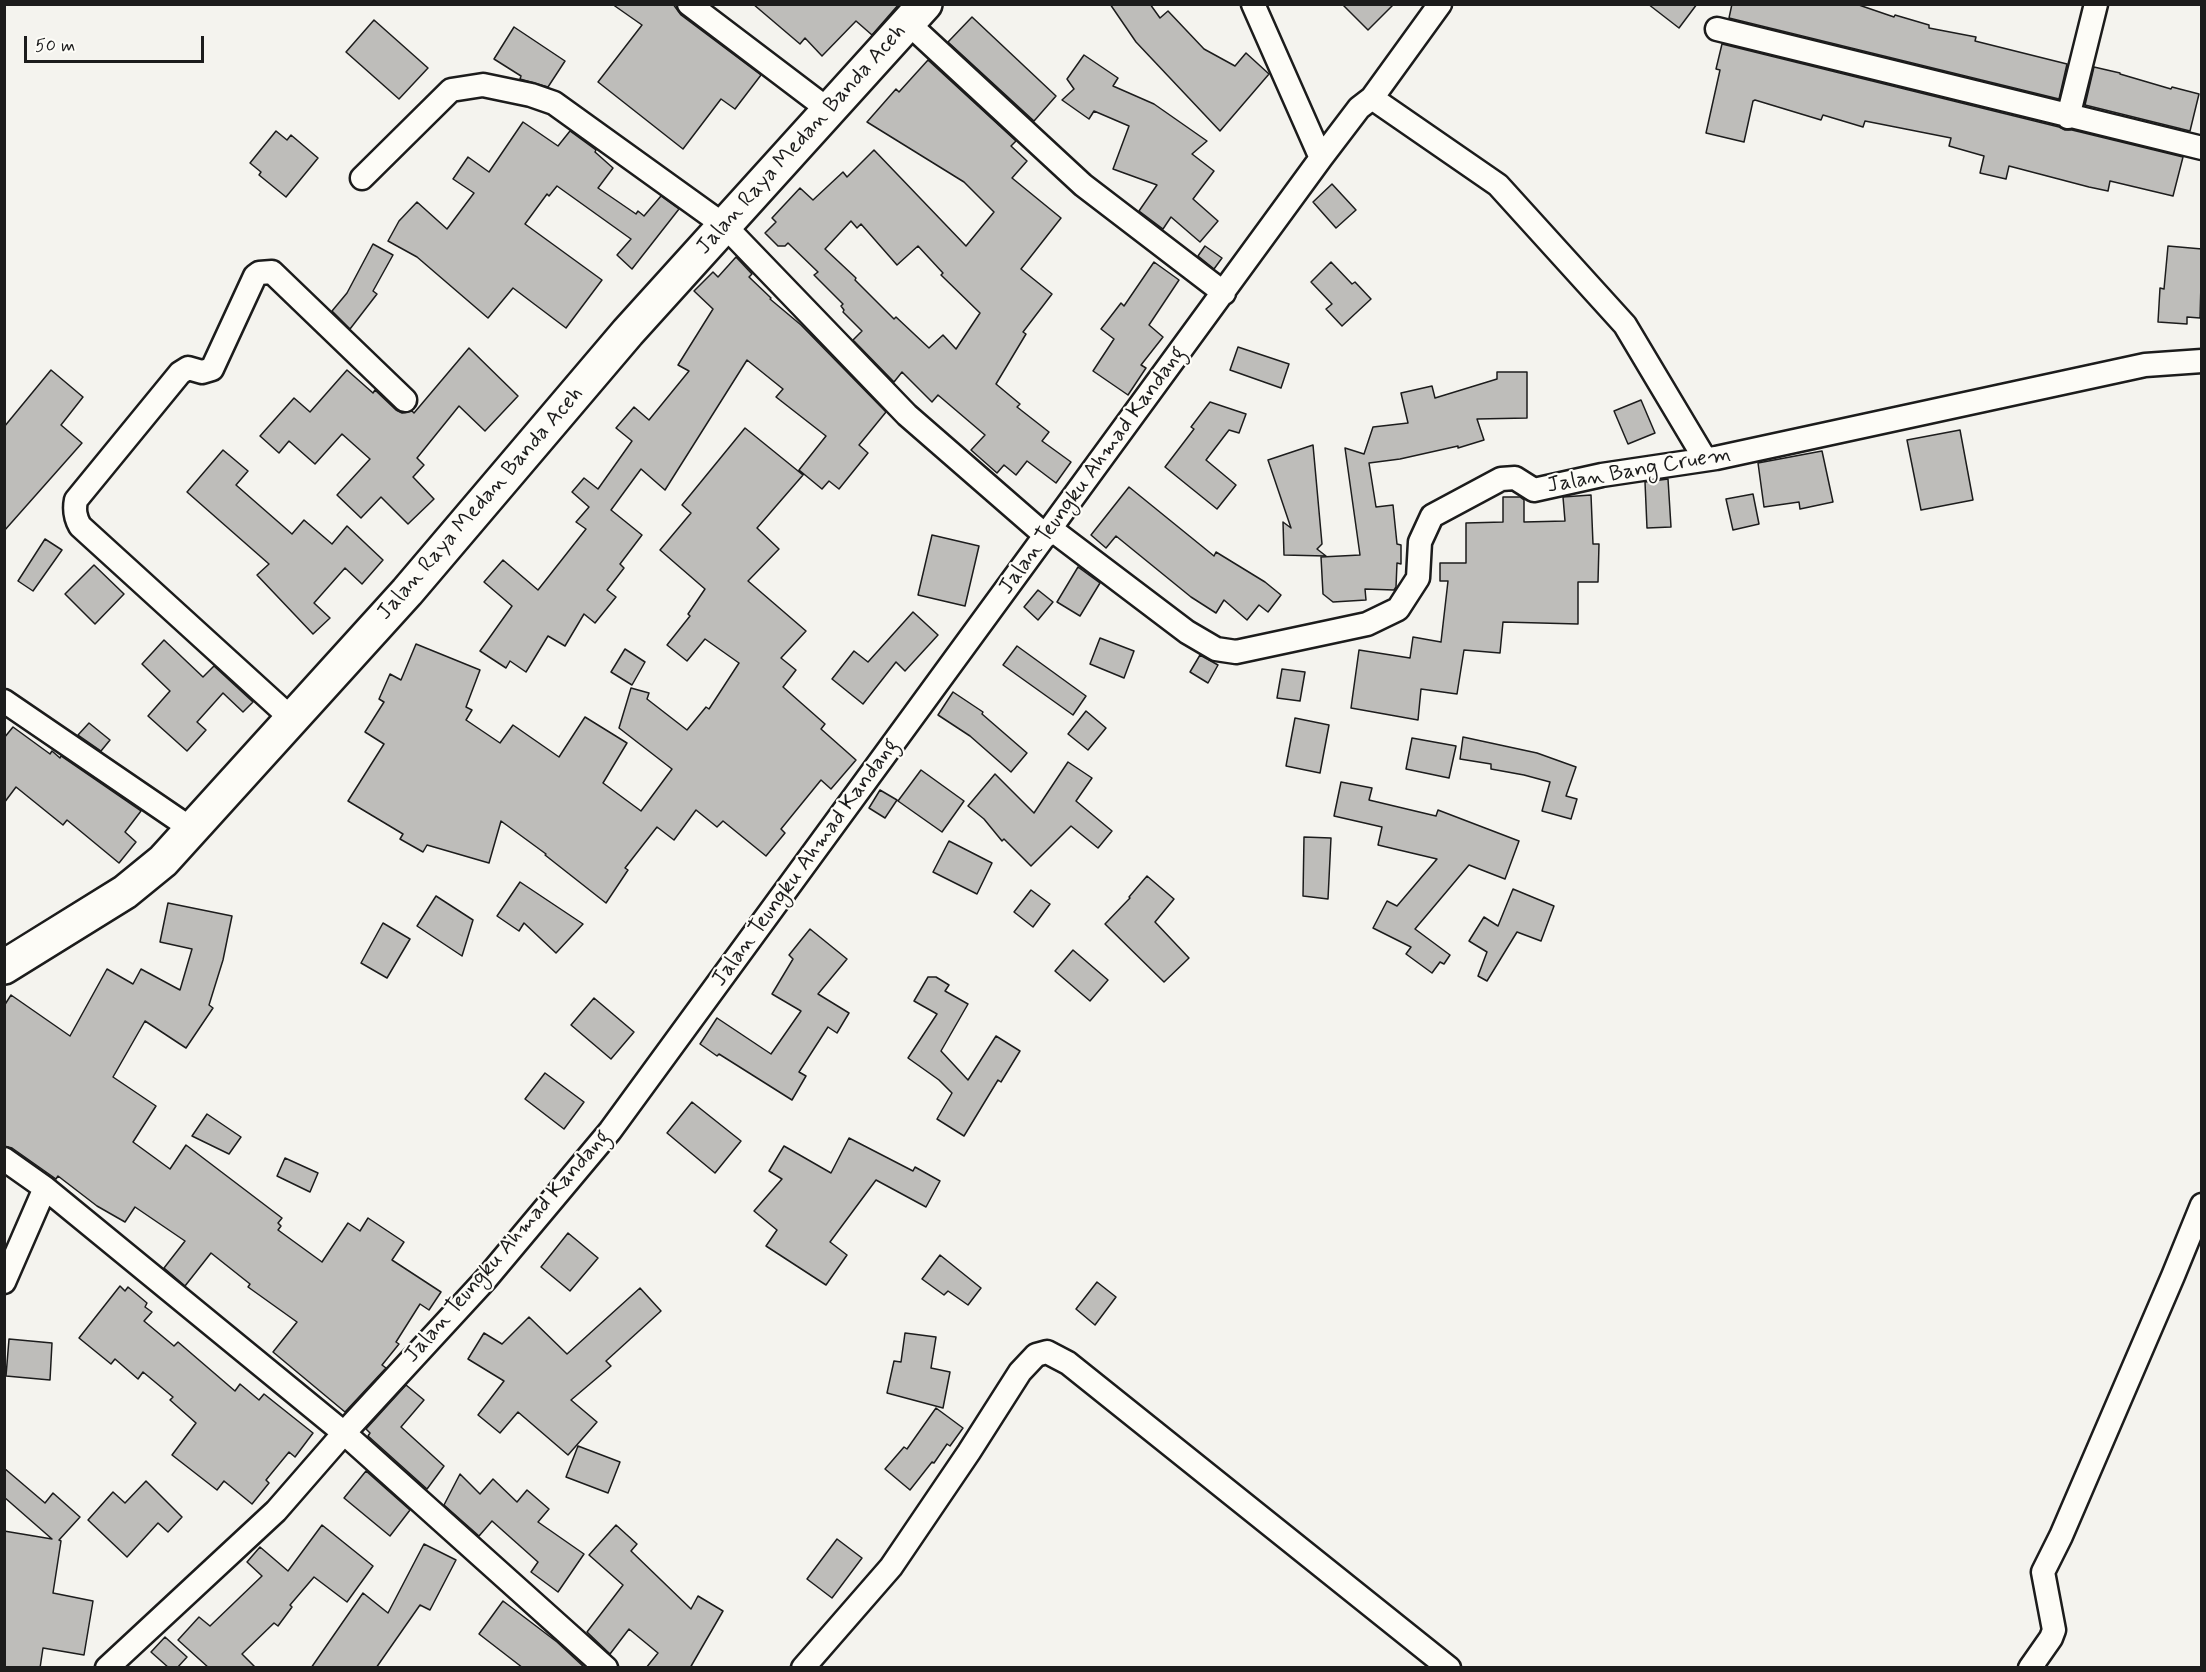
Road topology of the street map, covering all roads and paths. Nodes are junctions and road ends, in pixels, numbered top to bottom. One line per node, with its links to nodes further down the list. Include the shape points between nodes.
1 (689, 4): 8 (street)
2 (1253, 4): 11 (street)
3 (1440, 4): 7 (street, Jalan Teungku Ahmad Kandang)
4 (2096, 4): 9 (street)
5 (916, 14): 8 (highway, Jalan Raya Medan Banda Aceh); 14 (street, via 1083,185)
6 (1717, 29): 9 (street)
7 (1372, 98): 11 (street, Jalan Teungku Ahmad Kandang, via 1359,108); 17 (street, via 1498,185 1625,325)
8 (830, 111): 13 (highway, Jalan Raya Medan Banda Aceh)
9 (2068, 117): 10 (street)
10 (2202, 148)
11 (1322, 158): 14 (street, Jalan Teungku Ahmad Kandang)
12 (362, 178): 13 (street, Jalan Bang Cruem, via 450,90 483,85 554,103)
13 (725, 226): 18 (street, Jalan Bang Cruem, via 907,415); 20 (highway, Jalan Raya Medan Banda Aceh)
14 (1224, 293): 18 (street, Jalan Teungku Ahmad Kandang)
15 (2202, 361): 17 (street, Jalan Bang Cruem, via 2145,365)
16 (405, 400): 20 (street, via 272,272 259,273 212,369 202,372 188,368 180,373 76,500 76,519 81,526)
17 (1705, 459): 18 (street, Jalan Bang Cruem, via 1534,490 1515,478 1501,479 1432,516 1420,542 1418,578 1398,609 1367,624 1236,652 1216,649 1187,632)
18 (1048, 532): 27 (street, Jalan Teungku Ahmad Kandang, via 610,1131 486,1279)
19 (4, 701): 21 (street)
20 (292, 719): 21 (highway, Jalan Raya Medan Banda Aceh)
21 (192, 830): 22 (highway, Jalan Raya Medan Banda Aceh, via 163,861 125,892)
22 (4, 967)
23 (4, 1159): 24 (street)
24 (45, 1188): 26 (street); 27 (street)
25 (2202, 1204): 32 (street, via 2043,1572 2054,1630)
26 (4, 1282)
27 (344, 1433): 28 (street, Jalan Teungku Ahmad Kandang, via 276,1511); 29 (street)
28 (107, 1668)
29 (606, 1668)
30 (803, 1668): 31 (street, via 891,1567 1020,1372 1036,1355 1047,1352 1068,1363)
31 (1449, 1668)
32 (2030, 1668)

